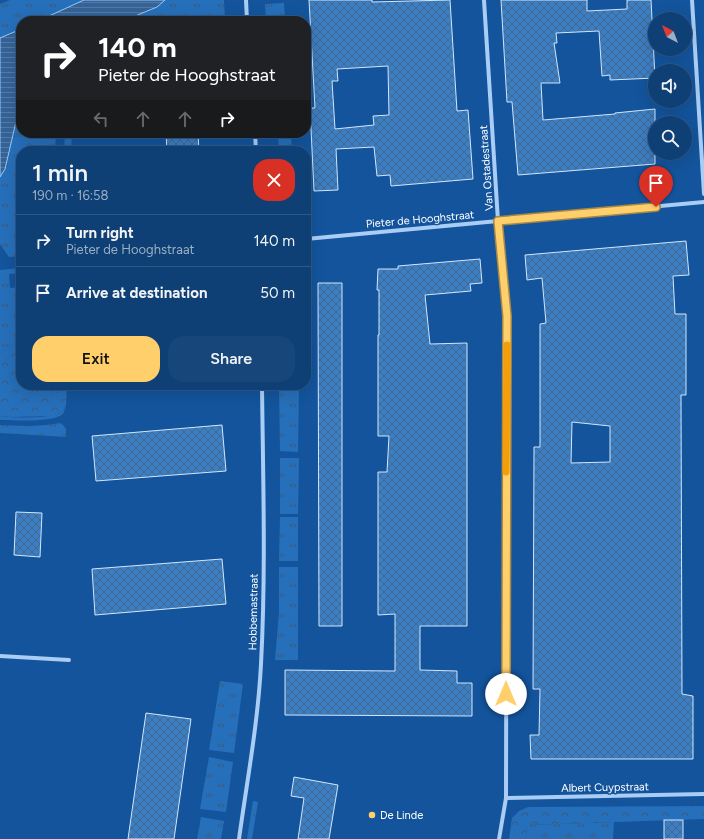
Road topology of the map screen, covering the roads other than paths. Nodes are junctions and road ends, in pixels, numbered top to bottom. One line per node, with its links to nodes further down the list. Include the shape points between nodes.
1 (246, 0): 4 (street)
2 (484, 0): 7 (street, Van Ostadestraat)
3 (692, 0): 5 (street)
4 (247, 16)
5 (704, 194)
6 (704, 202): 7 (street, Pieter de Hooghstraat)
7 (498, 221): 8 (street, Pieter de Hooghstraat); 13 (street, Van Ostadestraat, via 507,316)
8 (311, 239)
9 (262, 390): 14 (street, Hobbemastraat, via 264,595 261,665 256,721)
10 (0, 656): 11 (street)
11 (69, 660)
12 (704, 794): 13 (street, Albert Cuypstraat)
13 (506, 798): 15 (street, Van Ostadestraat)
14 (239, 839)
15 (499, 839)

